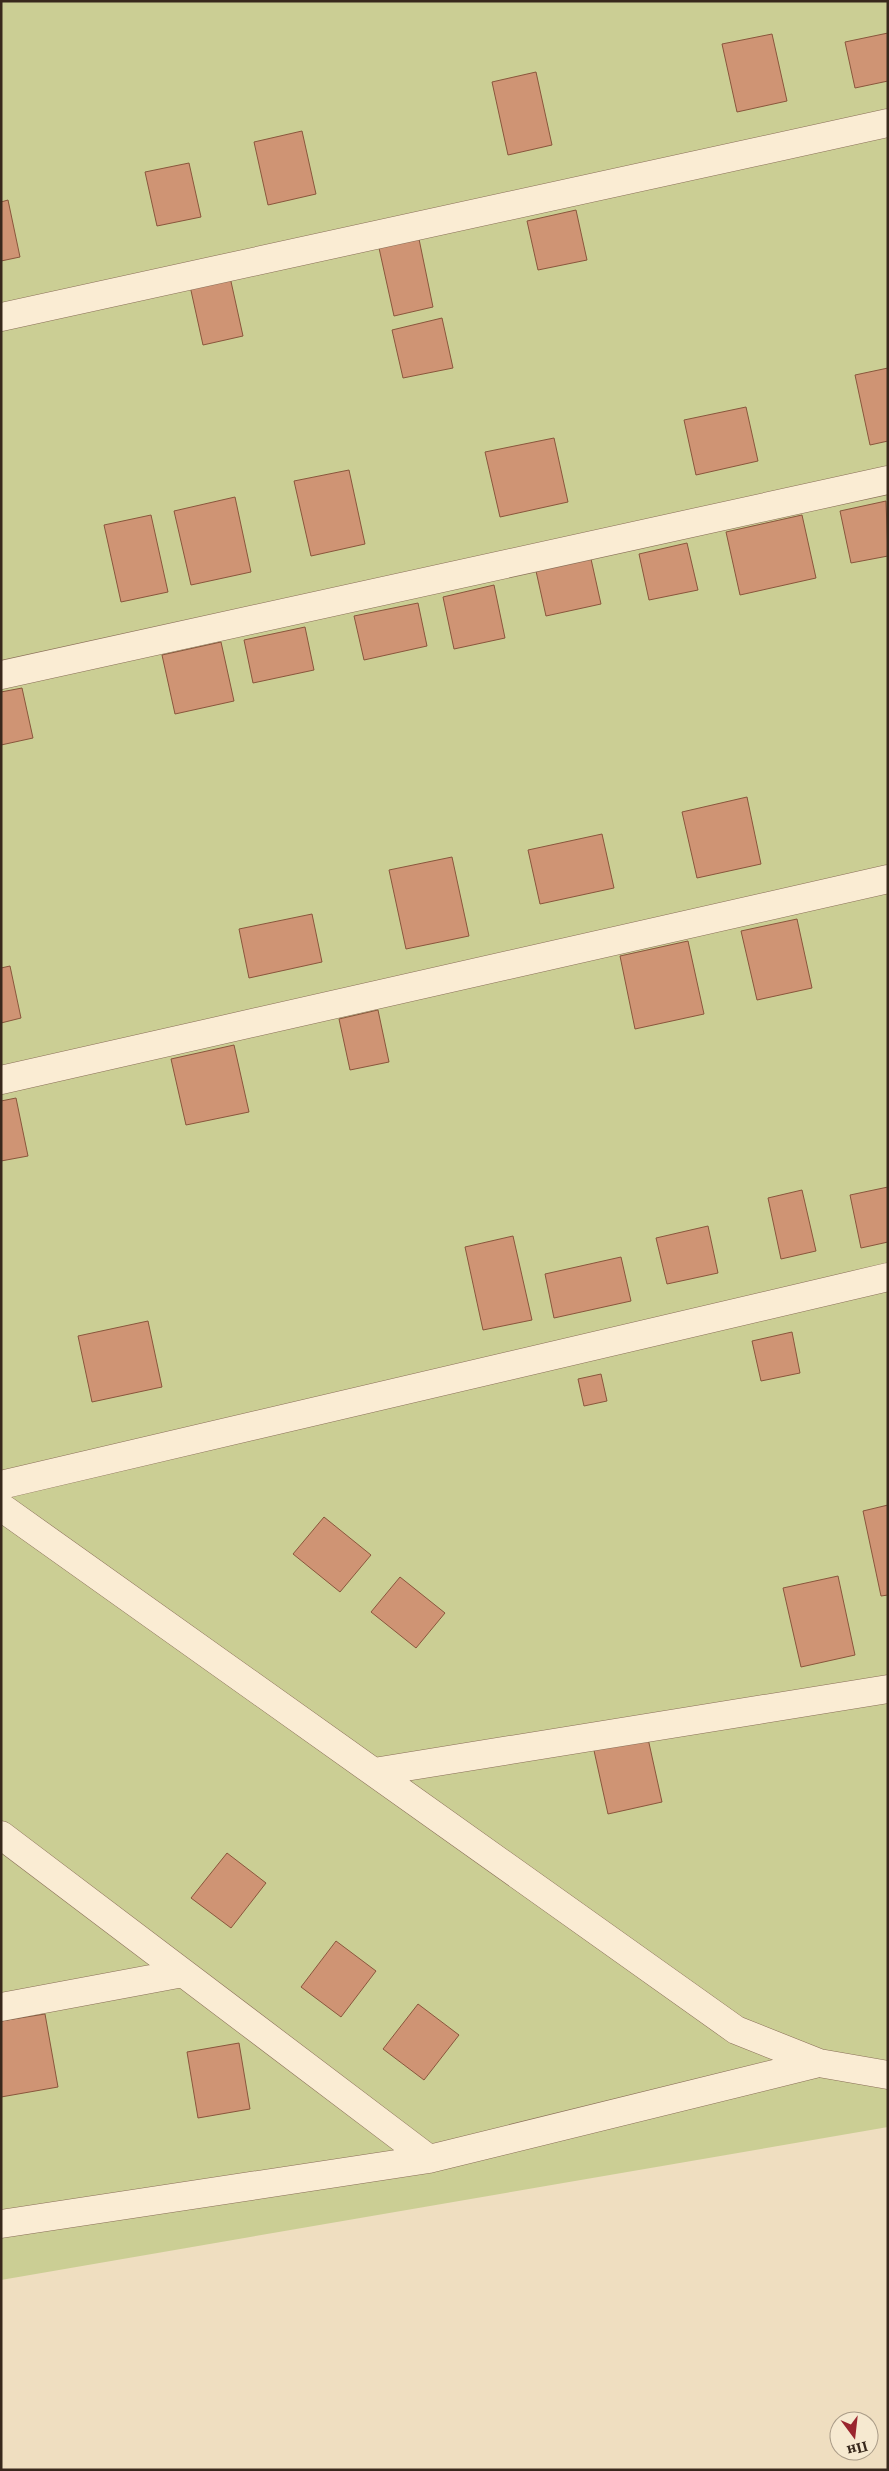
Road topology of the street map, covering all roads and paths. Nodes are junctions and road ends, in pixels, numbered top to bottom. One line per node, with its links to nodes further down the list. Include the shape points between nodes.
1 (888, 123): 2 (street)
2 (1, 317)
3 (888, 480): 4 (street)
4 (1, 675)
5 (888, 879): 6 (street)
6 (1, 1080)
7 (888, 1277): 8 (street)
8 (1, 1485)
9 (1, 1507): 11 (street)
10 (888, 1689): 11 (street)
11 (374, 1772): 15 (street, via 736,2030)
12 (1, 1835): 13 (street)
13 (183, 1973): 14 (street); 17 (street)
14 (1, 2007)
15 (819, 2063): 16 (street); 17 (street)
16 (888, 2075)
17 (428, 2159): 18 (street)
18 (1, 2224)

